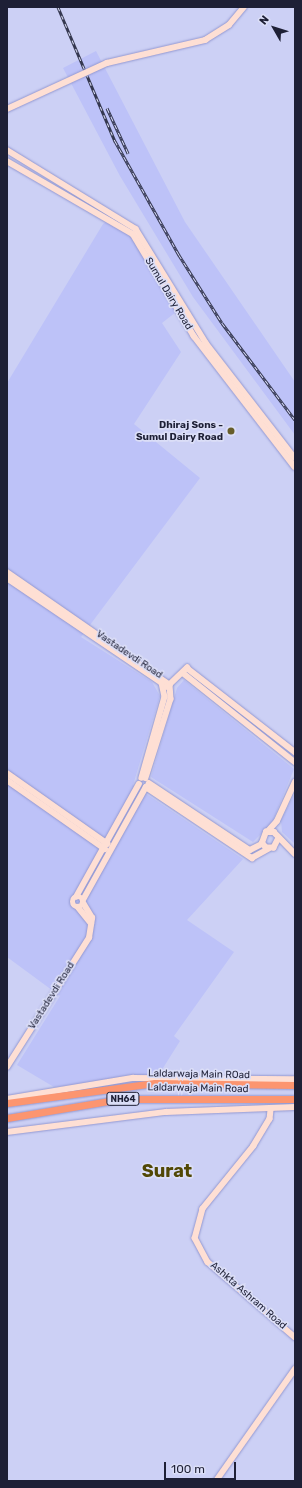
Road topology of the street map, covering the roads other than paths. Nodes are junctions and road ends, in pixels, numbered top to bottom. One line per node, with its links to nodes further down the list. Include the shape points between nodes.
1 (244, 7): 2 (street, bridge, via 229,25 205,40 107,63)
2 (7, 109)
3 (7, 150): 5 (street, via 136,229 206,343)
4 (7, 161): 6 (street, Sumul Dairy Road, via 133,234 194,336)
5 (295, 458)
6 (295, 467)
7 (7, 572): 10 (street, Vastadevdi Road)
8 (7, 578): 11 (street, Vastadevdi Road, via 158,680)
9 (184, 671): 10 (street); 12 (street); 13 (street)
10 (170, 685): 11 (street); 17 (street, Vastadevdi Road, via 171,698)
11 (165, 689): 17 (street, Vastadevdi Road)
12 (295, 752)
13 (295, 762)
14 (7, 773): 22 (street)
15 (7, 780): 22 (street)
16 (295, 782): 18 (street)
17 (145, 783): 21 (street, via 250,850); 22 (street, Vastadevdi Road); 24 (street, Vastadevdi Road); 25 (street, via 252,858)
18 (277, 821): 19 (street); 20 (street)
19 (268, 831): 20 (street); 21 (street, via 262,837)
20 (278, 836): 23 (street); 26 (street)
21 (262, 844): 25 (street)
22 (104, 845): 24 (street); 27 (street, Vastadevdi Road)
23 (275, 847): 25 (street); 26 (street)
24 (110, 849): 28 (street, Vastadevdi Road)
25 (268, 849)
26 (293, 853)
27 (76, 897): 28 (street); 28 (street, via 73,903)
28 (81, 903): 29 (street, Vastadevdi Road, via 92,918 90,938)
29 (7, 1067)
30 (295, 1079): 32 (street, via 133,1078)
31 (295, 1085): 34 (highway, Laldarwaja Main ROad / NH64, via 155,1083)
32 (7, 1098)
33 (295, 1099): 37 (highway, Laldarwaja Main Road / NH64, via 121,1099)
34 (7, 1103)
35 (295, 1107): 36 (street)
36 (271, 1110): 38 (street, via 166,1112); 39 (street, Ashkta Ashram Road, via 270,1119 254,1146 203,1209 196,1238 208,1262)
37 (7, 1118)
38 (7, 1132)
39 (295, 1338)
40 (295, 1369): 41 (street)
41 (216, 1481)

